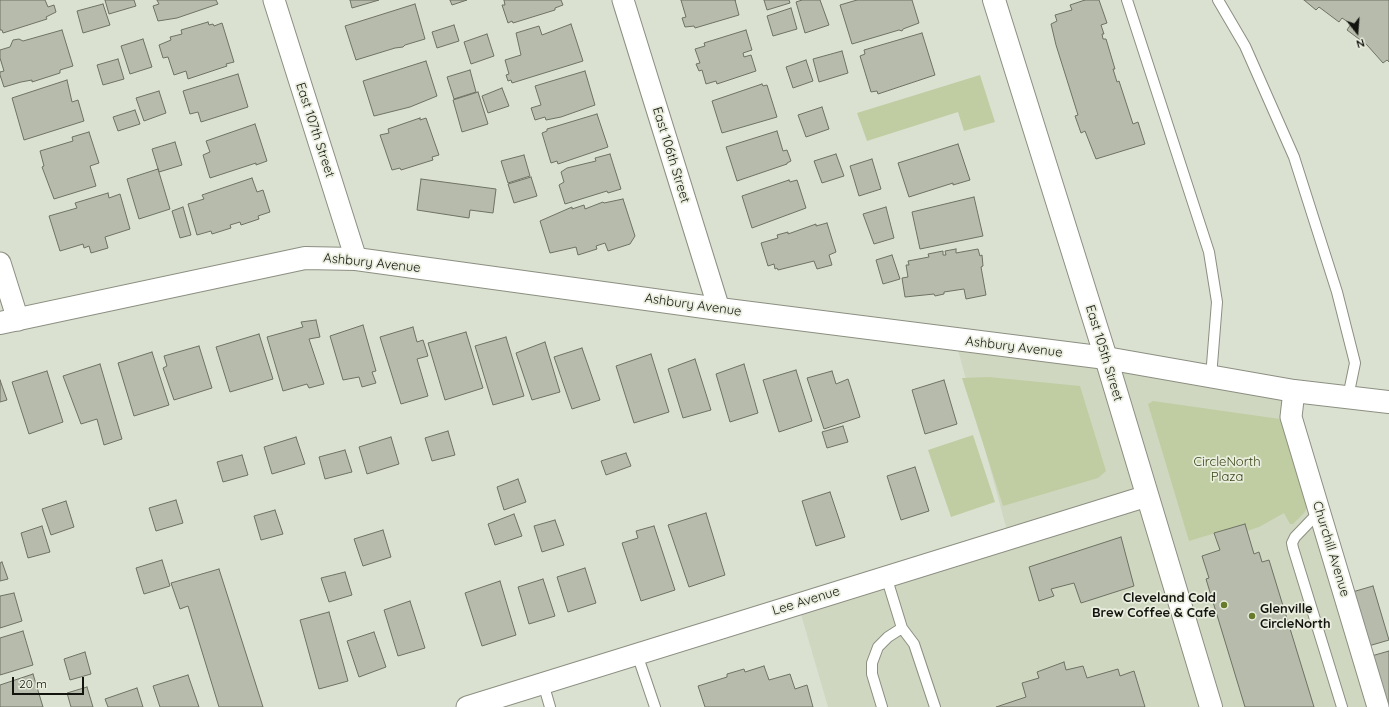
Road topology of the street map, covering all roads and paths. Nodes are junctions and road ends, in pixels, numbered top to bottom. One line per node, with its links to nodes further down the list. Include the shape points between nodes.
1 (274, 0): 6 (street, East 107th Street)
2 (623, 0): 8 (street, East 106th Street)
3 (994, 0): 10 (street, East 105th Street)
4 (1126, 0): 11 (lane, via 1209,252 1216,302)
5 (1218, 0): 13 (lane, via 1245,46 1294,157 1337,292 1355,363)
6 (356, 259): 8 (street, Ashbury Avenue); 9 (street, Ashbury Avenue, via 305,258)
7 (0, 263): 9 (street)
8 (719, 309): 10 (street, Ashbury Avenue)
9 (9, 321)
10 (1106, 358): 11 (street, Ashbury Avenue); 15 (street, East 105th Street)
11 (1211, 377): 12 (street, Ashbury Avenue)
12 (1294, 391): 13 (street, Ashbury Avenue); 16 (street, Churchill Avenue, via 1291,417)
13 (1348, 397): 14 (street, Ashbury Avenue)
14 (1389, 402)
15 (1147, 496): 17 (street, Lee Avenue); 26 (street, East 105th Street)
16 (1319, 512): 27 (lane, via 1292,543); 28 (street, Churchill Avenue)
17 (886, 576): 18 (lane); 19 (street, Lee Avenue)
18 (902, 628): 24 (lane, via 878,647 872,663 872,674); 25 (lane, via 914,644)
19 (637, 654): 20 (street, Lee Avenue); 23 (lane)
20 (543, 683): 21 (street, Lee Avenue); 22 (lane)
21 (467, 707)
22 (550, 707)
23 (655, 707)
24 (882, 707)
25 (935, 707)
26 (1210, 707)
27 (1342, 707)
28 (1378, 707)

